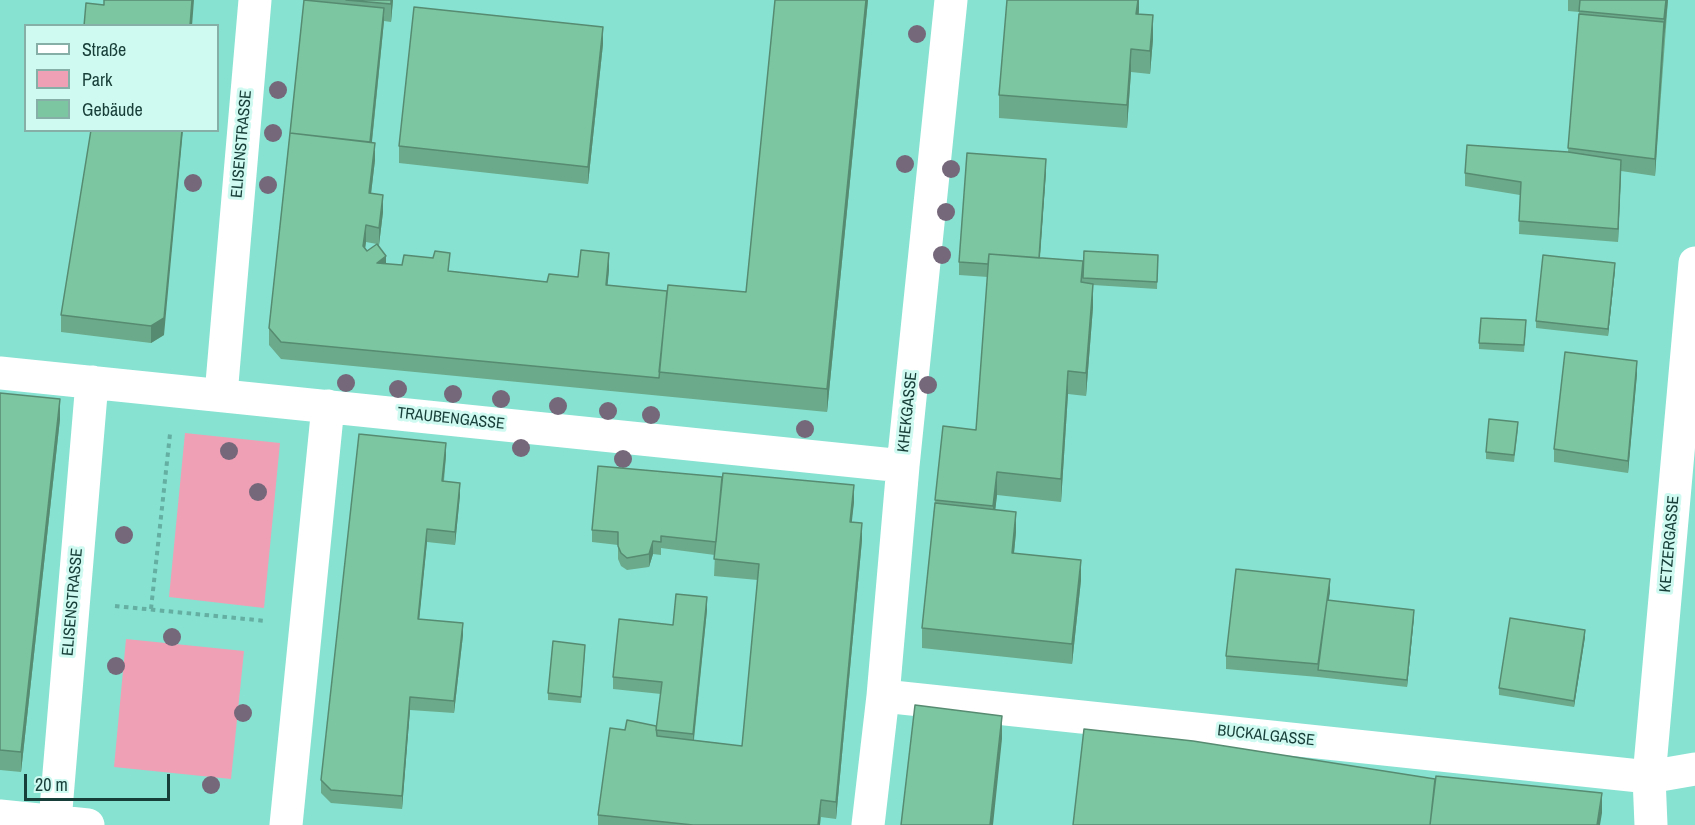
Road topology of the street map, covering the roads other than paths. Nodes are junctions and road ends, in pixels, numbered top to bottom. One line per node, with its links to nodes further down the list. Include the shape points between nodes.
1 (255, 0): 6 (street, ELISENSTRASSE)
2 (951, 0): 8 (street, KHEKGASSE)
3 (1695, 263): 11 (street, KETZERGASSE)
4 (0, 373): 5 (street, TRAUBENGASSE)
5 (92, 382): 6 (street, TRAUBENGASSE); 13 (street, ELISENSTRASSE)
6 (220, 395): 7 (street, TRAUBENGASSE)
7 (328, 406): 8 (street, TRAUBENGASSE); 15 (street)
8 (903, 466): 9 (street, KHEKGASSE)
9 (883, 696): 11 (street, BUCKALGASSE); 16 (street, KHEKGASSE)
10 (1695, 769): 11 (street, BUCKALGASSE)
11 (1649, 777): 17 (street, KETZERGASSE)
12 (0, 816): 13 (street)
13 (55, 821): 14 (street)
14 (88, 825)
15 (286, 825)
16 (868, 825)
17 (1652, 825)

